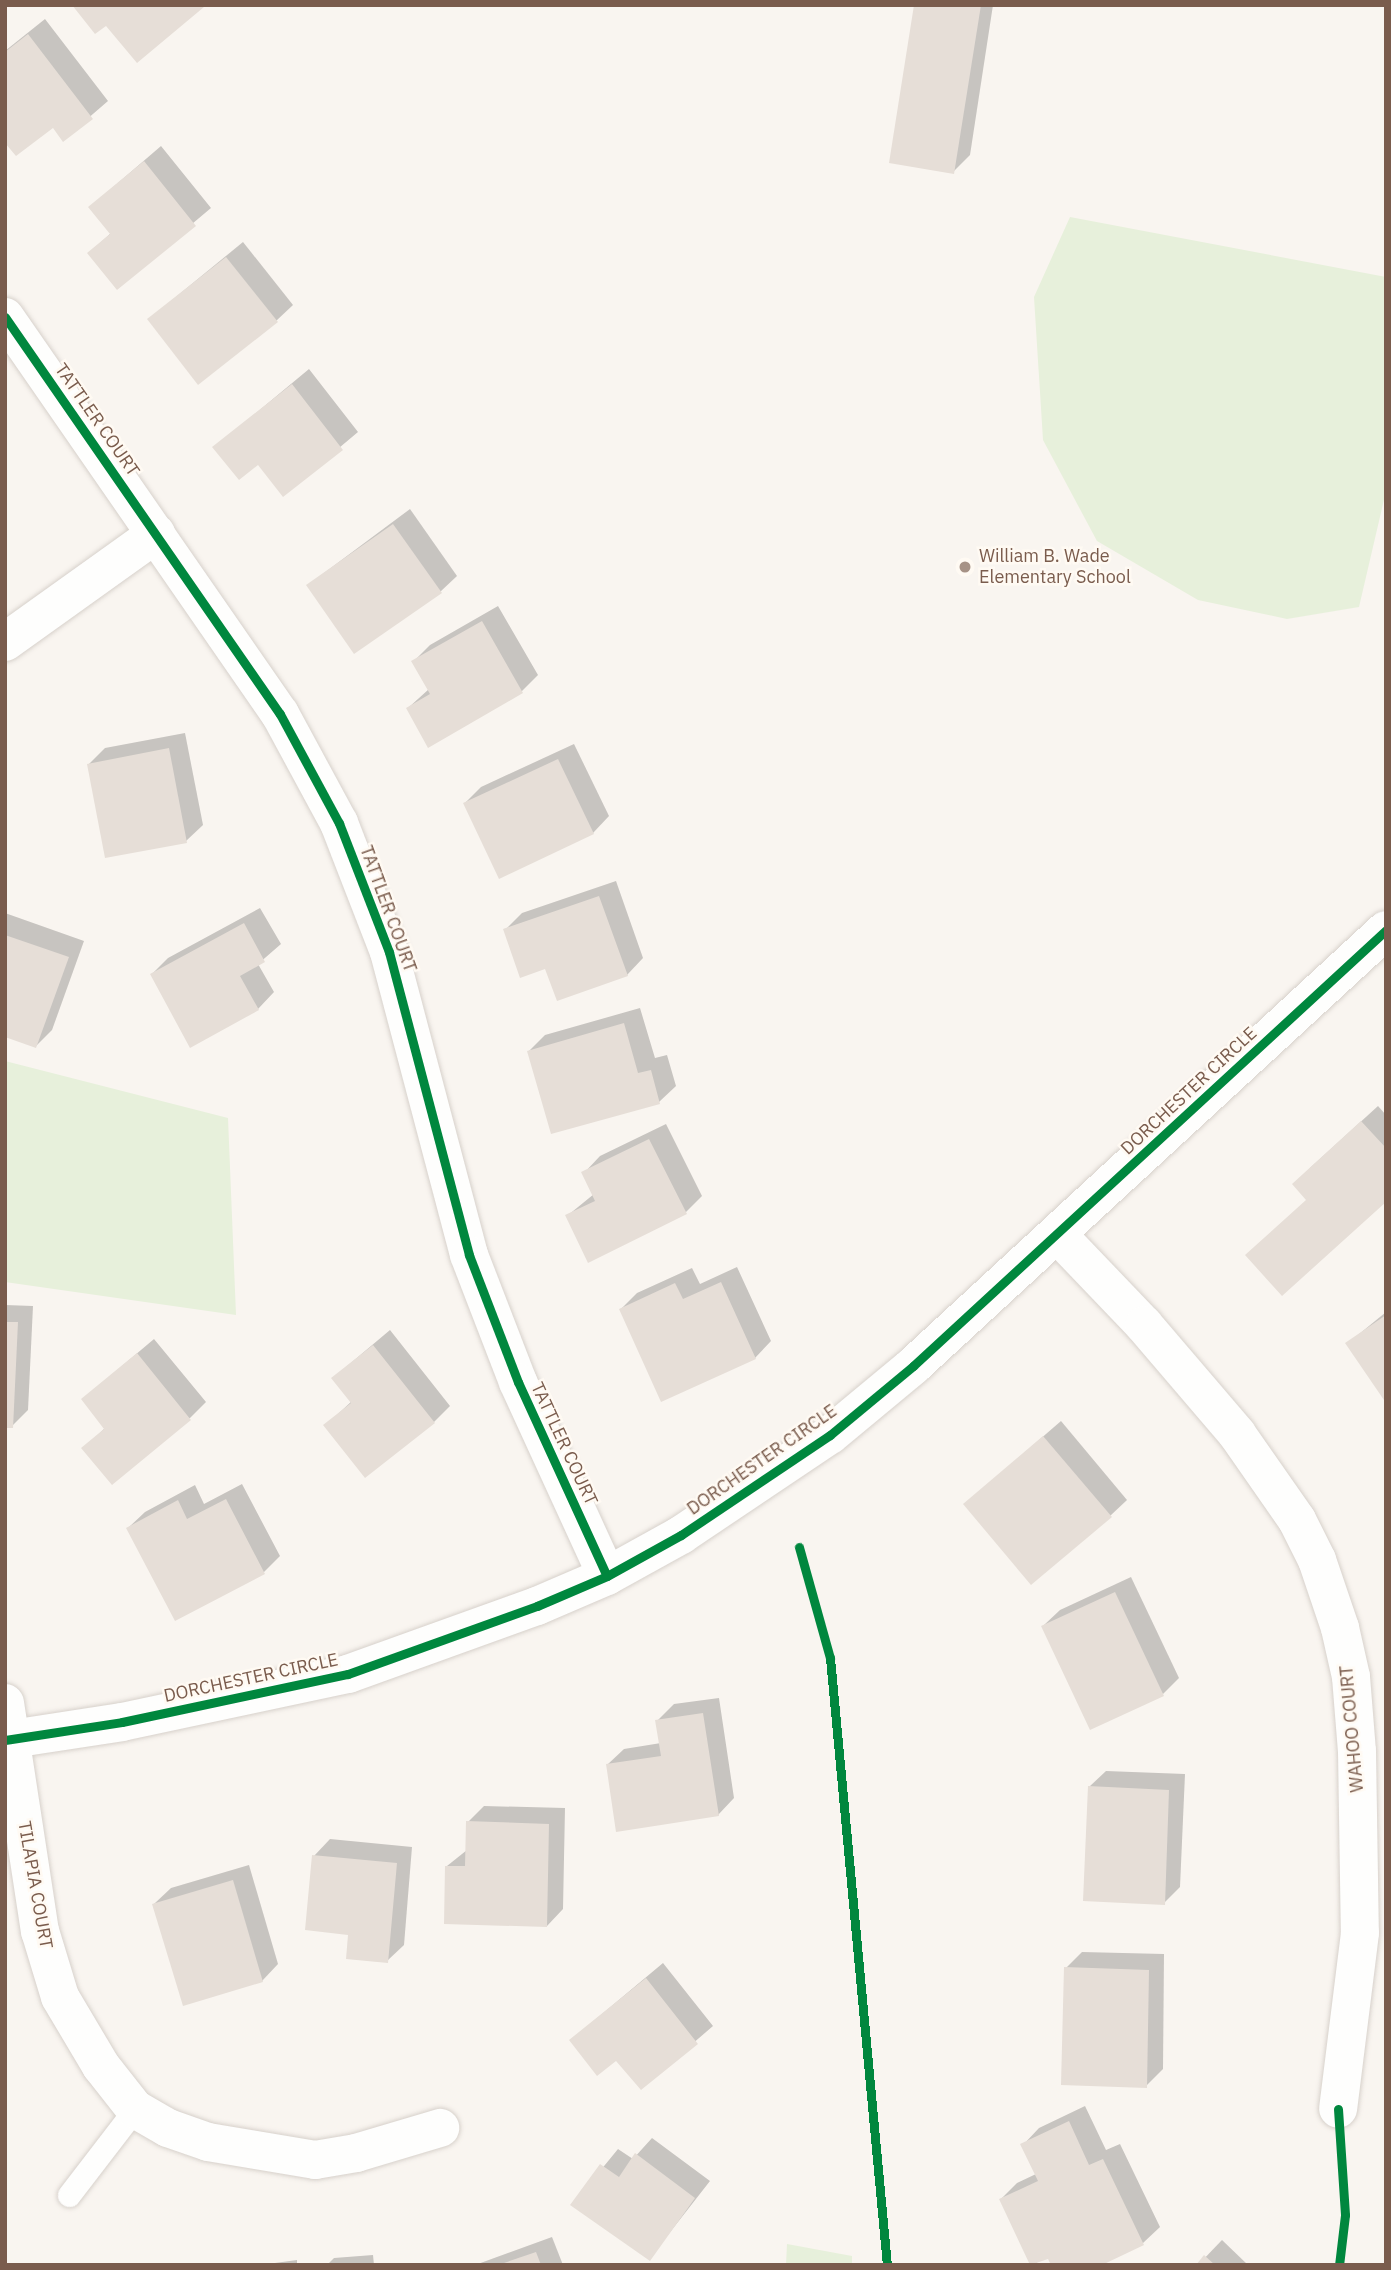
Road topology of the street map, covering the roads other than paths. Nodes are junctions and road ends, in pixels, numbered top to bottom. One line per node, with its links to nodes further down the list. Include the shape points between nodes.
1 (5, 317): 2 (street, TATTLER COURT)
2 (156, 534): 3 (street); 6 (street, TATTLER COURT, via 280,714 340,823 389,953 474,1267 518,1382)
3 (5, 642)
4 (1386, 930): 5 (street, DORCHESTER CIRCLE)
5 (1058, 1235): 6 (street, DORCHESTER CIRCLE, via 830,1435 681,1535); 9 (street, WAHOO COURT, via 1162,1345 1244,1444 1297,1520 1317,1560 1340,1628 1351,1677 1357,1751 1360,1933)
6 (607, 1576): 7 (street, DORCHESTER CIRCLE, via 464,1635 348,1674 122,1721)
7 (8, 1727): 8 (street, TILAPIA COURT, via 40,1931 60,1997 101,2066)
8 (135, 2109): 10 (street, TILAPIA COURT, via 168,2128 208,2142 314,2160 356,2153); 11 (lane)
9 (1338, 2109)
10 (440, 2128)
11 (69, 2195)

